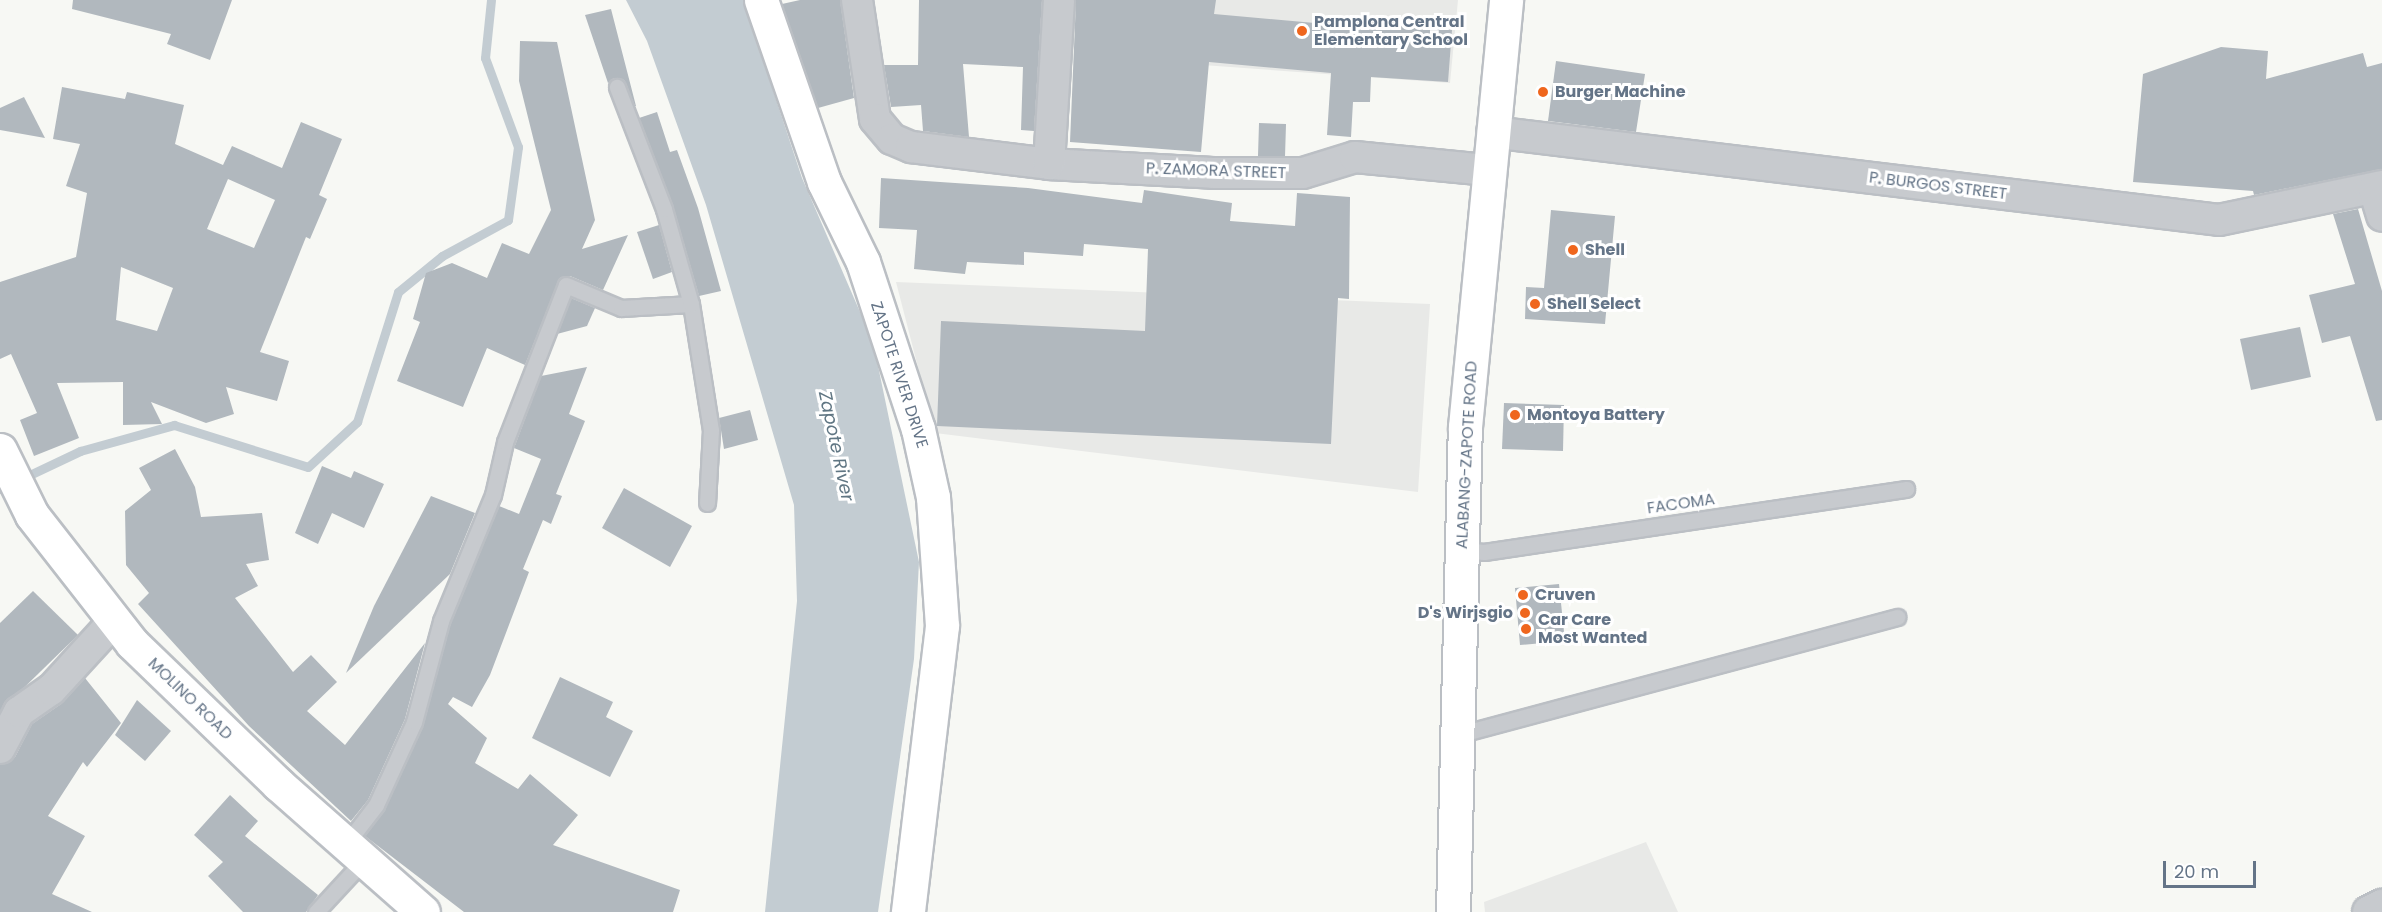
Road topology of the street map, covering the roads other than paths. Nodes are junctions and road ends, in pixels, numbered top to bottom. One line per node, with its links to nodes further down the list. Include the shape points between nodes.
1 (761, 0): 23 (main road, ZAPOTE RIVER DRIVE, via 824,182 863,262 918,429 933,497 942,626)
2 (857, 0): 7 (street, P. ZAMORA STREET, via 875,119 892,139 911,147)
3 (1059, 0): 7 (street)
4 (1506, 0): 6 (main road, ALABANG-ZAPOTE ROAD)
5 (617, 87): 10 (lane, via 664,209)
6 (1492, 132): 8 (main road, ALABANG-ZAPOTE ROAD); 9 (street, P. BURGOS STREET, via 2219,220)
7 (1049, 164): 8 (street, P. ZAMORA STREET, via 1293,174 1364,157)
8 (1488, 170): 14 (main road, ALABANG-ZAPOTE ROAD, via 1465,427)
9 (2379, 197)
10 (691, 304): 13 (lane, via 711,430); 19 (lane, via 621,308 566,285 505,442 492,495 441,621 414,722)
11 (3, 456): 16 (main road, MOLINO ROAD, via 32,515)
12 (1906, 489): 14 (lane, FACOMA, via 1484,552)
13 (707, 503)
14 (1462, 550): 17 (main road, ALABANG-ZAPOTE ROAD)
15 (1897, 617): 17 (lane)
16 (114, 621): 18 (street, via 51,690 19,712); 19 (main road, MOLINO ROAD, via 278,784)
17 (1457, 735): 24 (main road, ALABANG-ZAPOTE ROAD)
18 (0, 748)
19 (355, 852): 21 (lane); 22 (main road, MOLINO ROAD)
20 (2382, 905): 25 (street)
21 (316, 912)
22 (423, 912)
23 (908, 912)
24 (1453, 912)
25 (2368, 912)

